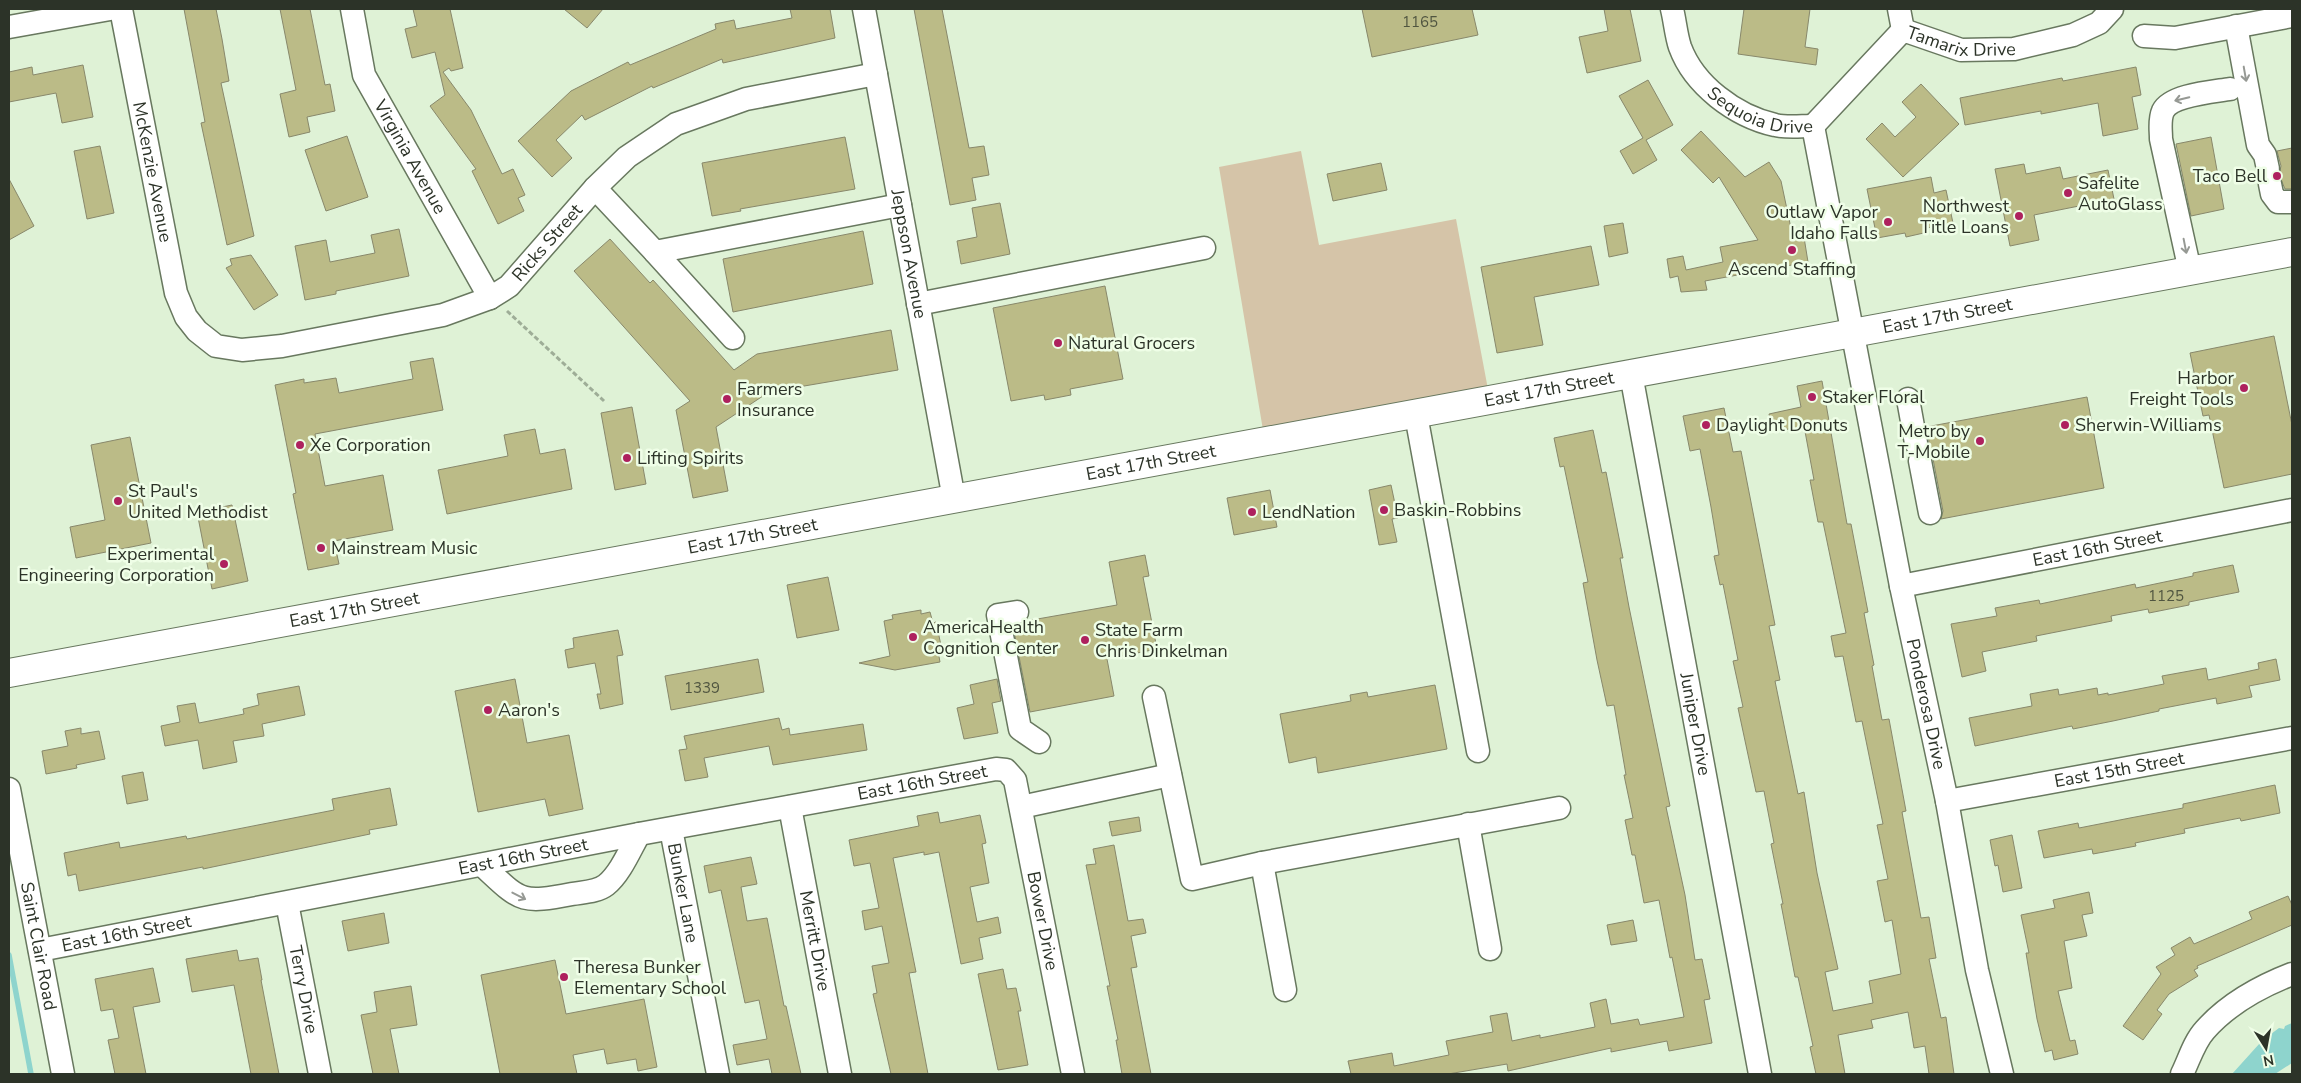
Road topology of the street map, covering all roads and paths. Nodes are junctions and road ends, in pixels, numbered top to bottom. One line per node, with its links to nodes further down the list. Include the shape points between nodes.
1 (110, 9): 10 (street)
2 (121, 9): 24 (street, McKenzie Avenue, via 176,293 186,317)
3 (352, 9): 23 (street, Virginia Avenue, via 364,75)
4 (864, 9): 12 (street, Jeppson Avenue)
5 (1672, 9): 14 (street, Sequoia Drive, via 1680,46 1704,85 1726,102 1760,120 1776,126)
6 (2112, 9): 8 (street, Tamarix Drive, via 2099,23 2073,35 2014,49 1961,50)
7 (2292, 16): 9 (street)
8 (1901, 19): 14 (street, Tamarix Drive)
9 (2236, 26): 11 (street, via 2175,38); 16 (street, one-way to 16, via 2258,145 2265,155 2272,194 2278,202)
10 (9, 27)
11 (2144, 36)
12 (876, 74): 15 (street, Ricks Street, via 746,99 676,124 627,157); 17 (street, Jeppson Avenue)
13 (2230, 89): 21 (street, one-way to 21, via 2175,100 2163,112 2160,125)
14 (1813, 126): 25 (street, Sequoia Drive)
15 (596, 188): 19 (street); 23 (street, Ricks Street, via 514,281)
16 (2292, 202)
17 (900, 205): 19 (street); 22 (street, Jeppson Avenue)
18 (1204, 248): 22 (street)
19 (655, 252): 26 (street)
20 (2292, 252): 21 (main road, East 17th Street)
21 (2190, 271): 25 (main road, East 17th Street)
22 (918, 304): 31 (street, Jeppson Avenue)
23 (498, 305): 24 (street, Ricks Street, via 282,346 242,350 216,346); 29 (path)
24 (197, 331)
25 (1854, 333): 27 (main road, East 17th Street); 34 (street, Ponderosa Drive)
26 (734, 338)
27 (1631, 374): 30 (main road, East 17th Street); 63 (street, Juniper Drive)
28 (1908, 400): 33 (street)
29 (604, 401)
30 (1416, 415): 31 (main road, East 17th Street); 40 (street)
31 (954, 499): 36 (main road, East 17th Street)
32 (2292, 510): 34 (street, East 16th Street)
33 (1930, 513)
34 (1901, 586): 44 (street, Ponderosa Drive)
35 (1017, 612): 39 (street, via 998,615 1020,729)
36 (9, 673)
37 (1154, 697): 42 (street)
38 (2292, 738): 44 (street, East 15th Street)
39 (1039, 742)
40 (1478, 751)
41 (1006, 770): 45 (street, East 16th Street, via 996,769); 46 (street, Bower Drive, via 1015,780)
42 (1170, 775): 46 (street); 51 (street, via 1192,879)
43 (9, 789): 55 (street, Saint Clair Road)
44 (1947, 801): 64 (street, Ponderosa Drive, via 1977,970)
45 (790, 807): 49 (street, East 16th Street); 61 (street, Merritt Drive)
46 (1021, 807): 62 (street, Bower Drive)
47 (1559, 808): 48 (street)
48 (1468, 824): 51 (street); 54 (street)
49 (671, 829): 50 (street, East 16th Street); 60 (street, Bunker Lane)
50 (640, 834): 52 (street, East 16th Street); 52 (street, one-way to 50, via 511,892 525,900 539,901 596,890 606,885 615,874)
51 (1262, 864): 57 (street)
52 (482, 865): 53 (street, East 16th Street)
53 (288, 903): 55 (street, East 16th Street); 59 (street, Terry Drive)
54 (1490, 949)
55 (40, 950): 58 (street, Saint Clair Road)
56 (2292, 974): 65 (street, via 2263,985 2205,1030)
57 (1285, 990)
58 (63, 1074)
59 (320, 1074)
60 (718, 1074)
61 (840, 1074)
62 (1073, 1074)
63 (1759, 1074)
64 (2002, 1074)
65 (2182, 1074)

